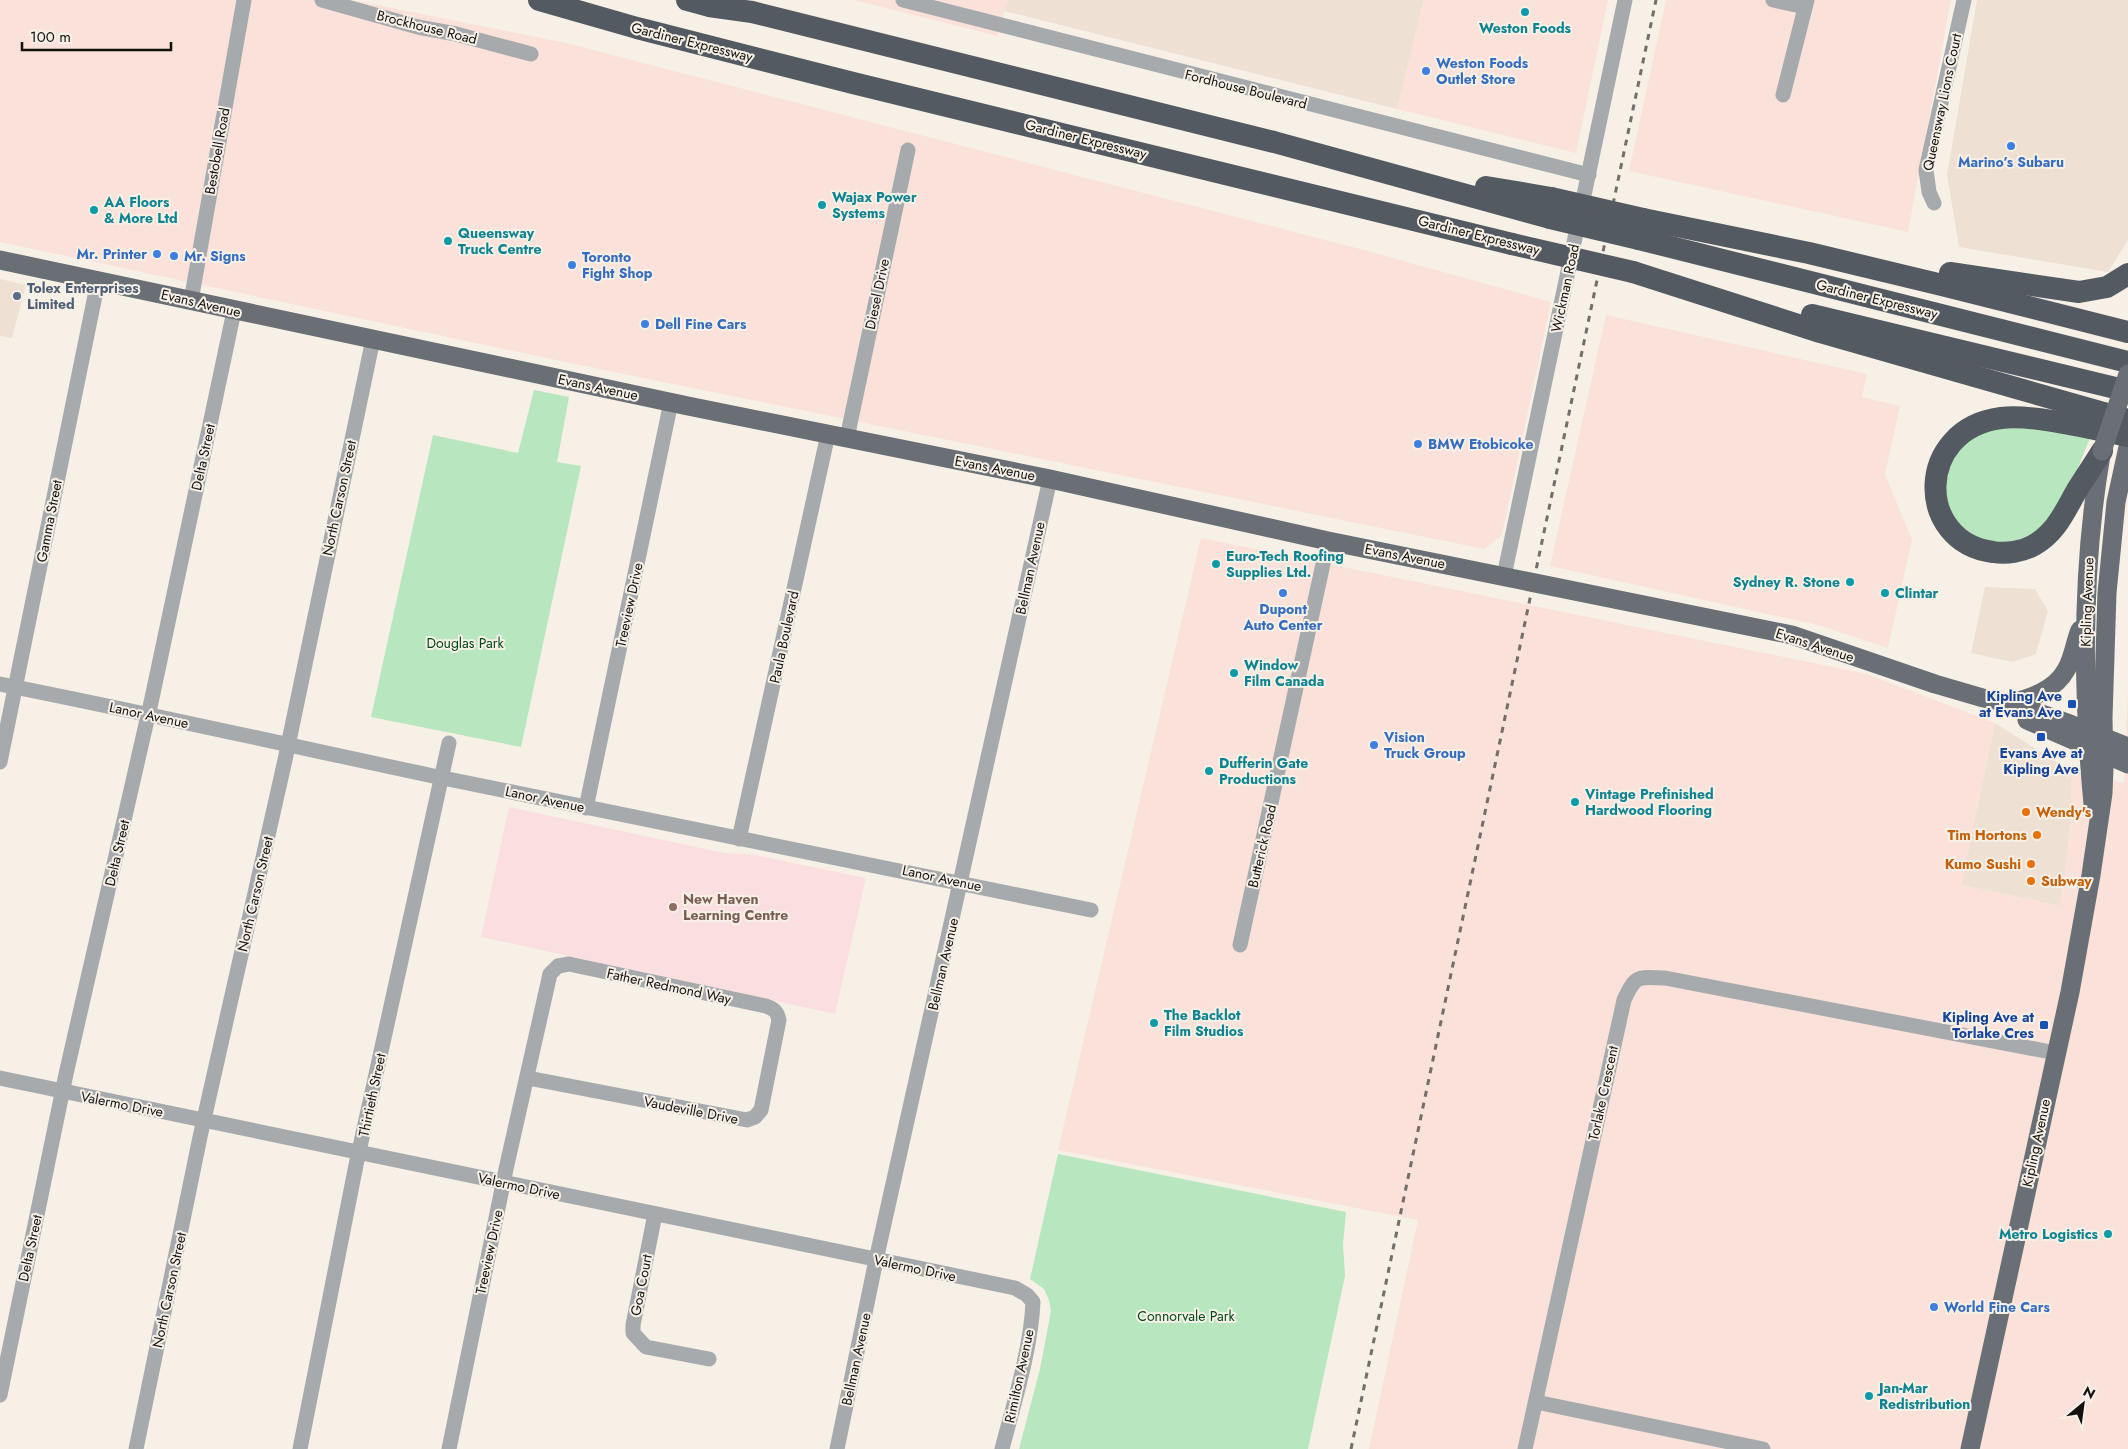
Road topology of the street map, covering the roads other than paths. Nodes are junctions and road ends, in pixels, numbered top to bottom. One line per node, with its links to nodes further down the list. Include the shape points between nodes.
1 (244, 0): 24 (street, Bestobell Road)
2 (322, 0): 13 (street, Brockhouse Road)
3 (539, 0): 21 (highway, Gardiner Expressway, bridge, via 853,83)
4 (687, 0): 12 (highway, Gardiner Expressway)
5 (723, 0): 12 (highway)
6 (903, 0): 11 (street, Fordhouse Boulevard)
7 (1625, 0): 16 (street, Wickman Road)
8 (1773, 0): 10 (street)
9 (1964, 0): 17 (street, Queensway Lions Court, via 1926,170)
10 (1806, 4): 14 (street)
11 (939, 5): 16 (street, Fordhouse Boulevard)
12 (752, 12): 18 (highway, Gardiner Expressway, bridge, via 1394,174)
13 (531, 54)
14 (1783, 95)
15 (908, 150): 34 (street, Diesel Drive)
16 (1589, 175): 39 (street, Wickman Road)
17 (1934, 203)
18 (1641, 229): 19 (highway, Gardiner Expressway); 28 (highway, Gardiner Expressway)
19 (1809, 253): 22 (highway, via 2079,292 2107,287); 26 (highway, Gardiner Expressway)
20 (0, 260): 23 (main road, Evans Avenue)
21 (1633, 272): 30 (highway, Gardiner Expressway); 32 (highway, Gardiner Expressway, via 1820,332)
22 (2128, 274)
23 (98, 281): 24 (main road, Evans Avenue); 41 (street, Gamma Street)
24 (191, 301): 25 (main road, Evans Avenue)
25 (234, 311): 27 (main road, Evans Avenue); 44 (street, Delta Street)
26 (2128, 332)
27 (373, 339): 31 (main road, Evans Avenue); 47 (street, North Carson Street)
28 (2128, 362)
29 (2128, 374): 36 (main road, Kipling Avenue, bridge)
30 (2128, 391)
31 (671, 402): 33 (main road, Evans Avenue); 54 (street, Treeview Drive)
32 (2128, 420)
33 (828, 434): 34 (main road, Evans Avenue); 56 (street, Paula Boulevard)
34 (847, 438): 37 (main road, Evans Avenue)
35 (2127, 447): 36 (highway, via 2020,418 2001,418 1978,424 1962,432 1940,458 1935,487 1939,509 1956,535 1971,546 2002,554 2033,546 2045,538 2066,514); 45 (main road, Kipling Avenue, via 2116,502)
36 (2102, 451): 40 (main road, Kipling Avenue, via 2089,539)
37 (1050, 479): 38 (main road, Evans Avenue); 57 (street, Bellman Avenue)
38 (1328, 541): 39 (main road, Evans Avenue); 59 (street, Butterick Road)
39 (1504, 576): 42 (main road, Evans Avenue, via 1792,635 1884,668)
40 (2084, 614): 43 (main road, via 2066,670 2056,683 2035,697); 45 (main road, Kipling Avenue)
41 (8, 686): 44 (street, Lanor Avenue); 49 (street, Gamma Street)
42 (1983, 698): 43 (main road, Evans Avenue); 45 (main road, Evans Avenue)
43 (2011, 704): 45 (main road, Evans Avenue)
44 (148, 714): 47 (street, Lanor Avenue); 65 (street, Delta Street)
45 (2096, 742): 48 (main road, Evans Avenue); 50 (main road, Evans Avenue); 53 (main road, Kipling Avenue); 55 (main road, Kipling Avenue)
46 (449, 743): 52 (street, Thirtieth Street)
47 (287, 744): 52 (street, Lanor Avenue); 66 (street, North Carson Street)
48 (2128, 747)
49 (0, 762)
50 (2128, 764)
51 (2128, 770): 53 (main road, via 2113,779)
52 (442, 778): 54 (street, Lanor Avenue); 67 (street, Thirtieth Street)
53 (2102, 793): 55 (main road, Kipling Avenue)
54 (586, 808): 56 (street, Lanor Avenue)
55 (2095, 836): 62 (main road, Kipling Avenue, via 2080,938)
56 (739, 839): 57 (street, Lanor Avenue)
57 (962, 882): 58 (street, Lanor Avenue); 70 (street, Bellman Avenue)
58 (1091, 910)
59 (1240, 945)
60 (554, 970): 61 (street, Father Redmond Way, via 569,964 766,1006 777,1013); 64 (street, Treeview Drive, via 548,979)
61 (779, 1020): 64 (street, Vaudeville Drive, via 761,1110 747,1120)
62 (2056, 1053): 74 (street, Torlake Crescent, via 1665,978 1642,977 1632,982 1624,1000); 82 (main road, Kipling Avenue)
63 (0, 1078): 65 (street, Valermo Drive)
64 (528, 1078): 68 (street, Treeview Drive)
65 (63, 1092): 66 (street, Valermo Drive); 73 (street, Delta Street)
66 (204, 1120): 67 (street, Valermo Drive); 75 (street, North Carson Street)
67 (359, 1153): 68 (street, Valermo Drive); 76 (street, Thirtieth Street)
68 (503, 1184): 69 (street, Valermo Drive); 77 (street, Treeview Drive)
69 (655, 1214): 70 (street, Valermo Drive); 72 (street, Goa Court, via 633,1332 646,1347)
70 (876, 1260): 71 (street, Valermo Drive, via 1015,1288); 78 (street, Bellman Avenue)
71 (1033, 1302): 79 (street, Rimilton Avenue, via 1020,1378)
72 (708, 1359)
73 (0, 1395)
74 (1536, 1402): 80 (street, Torlake Crescent); 81 (street)
75 (136, 1449)
76 (300, 1449)
77 (448, 1449)
78 (837, 1449)
79 (1002, 1449)
80 (1525, 1449)
81 (1763, 1449)
82 (1970, 1449)

